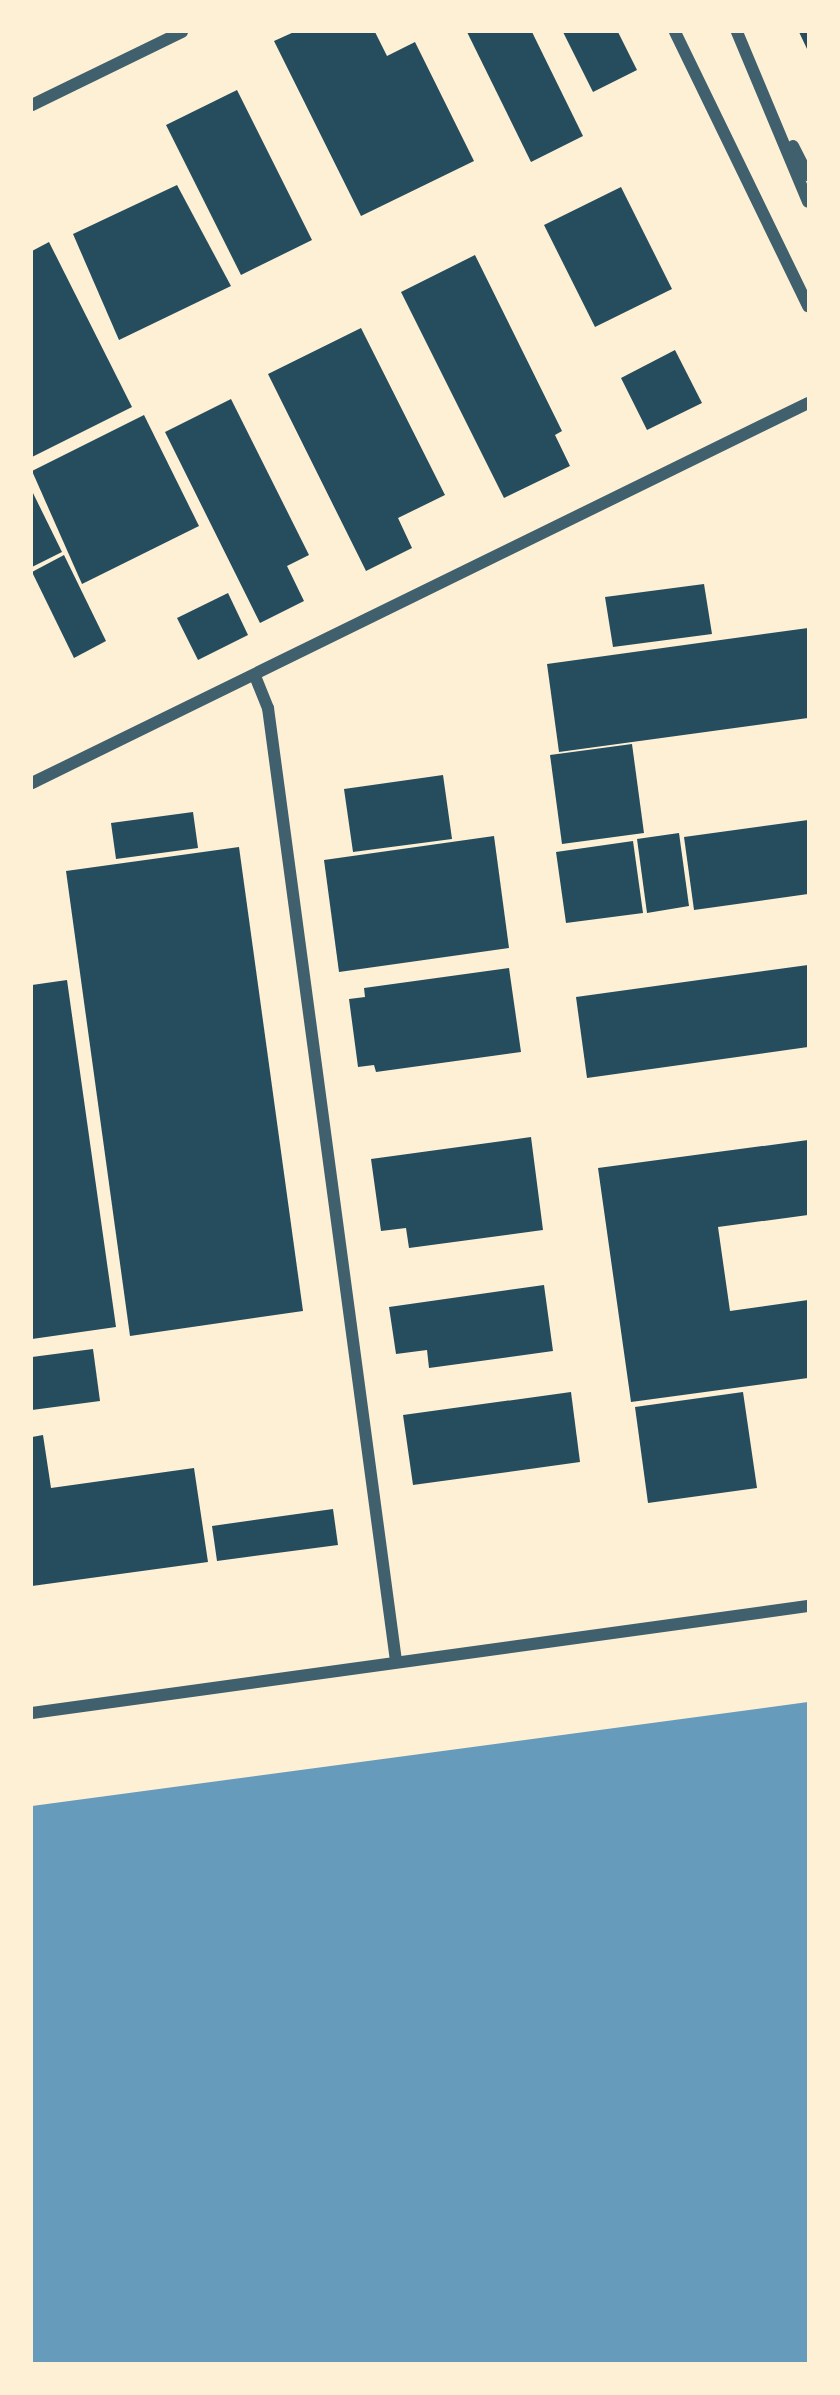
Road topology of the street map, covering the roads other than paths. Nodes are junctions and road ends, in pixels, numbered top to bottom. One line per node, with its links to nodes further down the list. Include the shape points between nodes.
1 (182, 32): 4 (street)
2 (675, 32): 7 (street)
3 (740, 37): 5 (street); 6 (street)
4 (32, 104)
5 (808, 175)
6 (808, 202)
7 (808, 306)
8 (808, 403): 9 (street)
9 (255, 676): 10 (street); 12 (street, via 268,708)
10 (32, 783)
11 (808, 1606): 12 (street)
12 (396, 1661): 13 (street)
13 (32, 1713)

